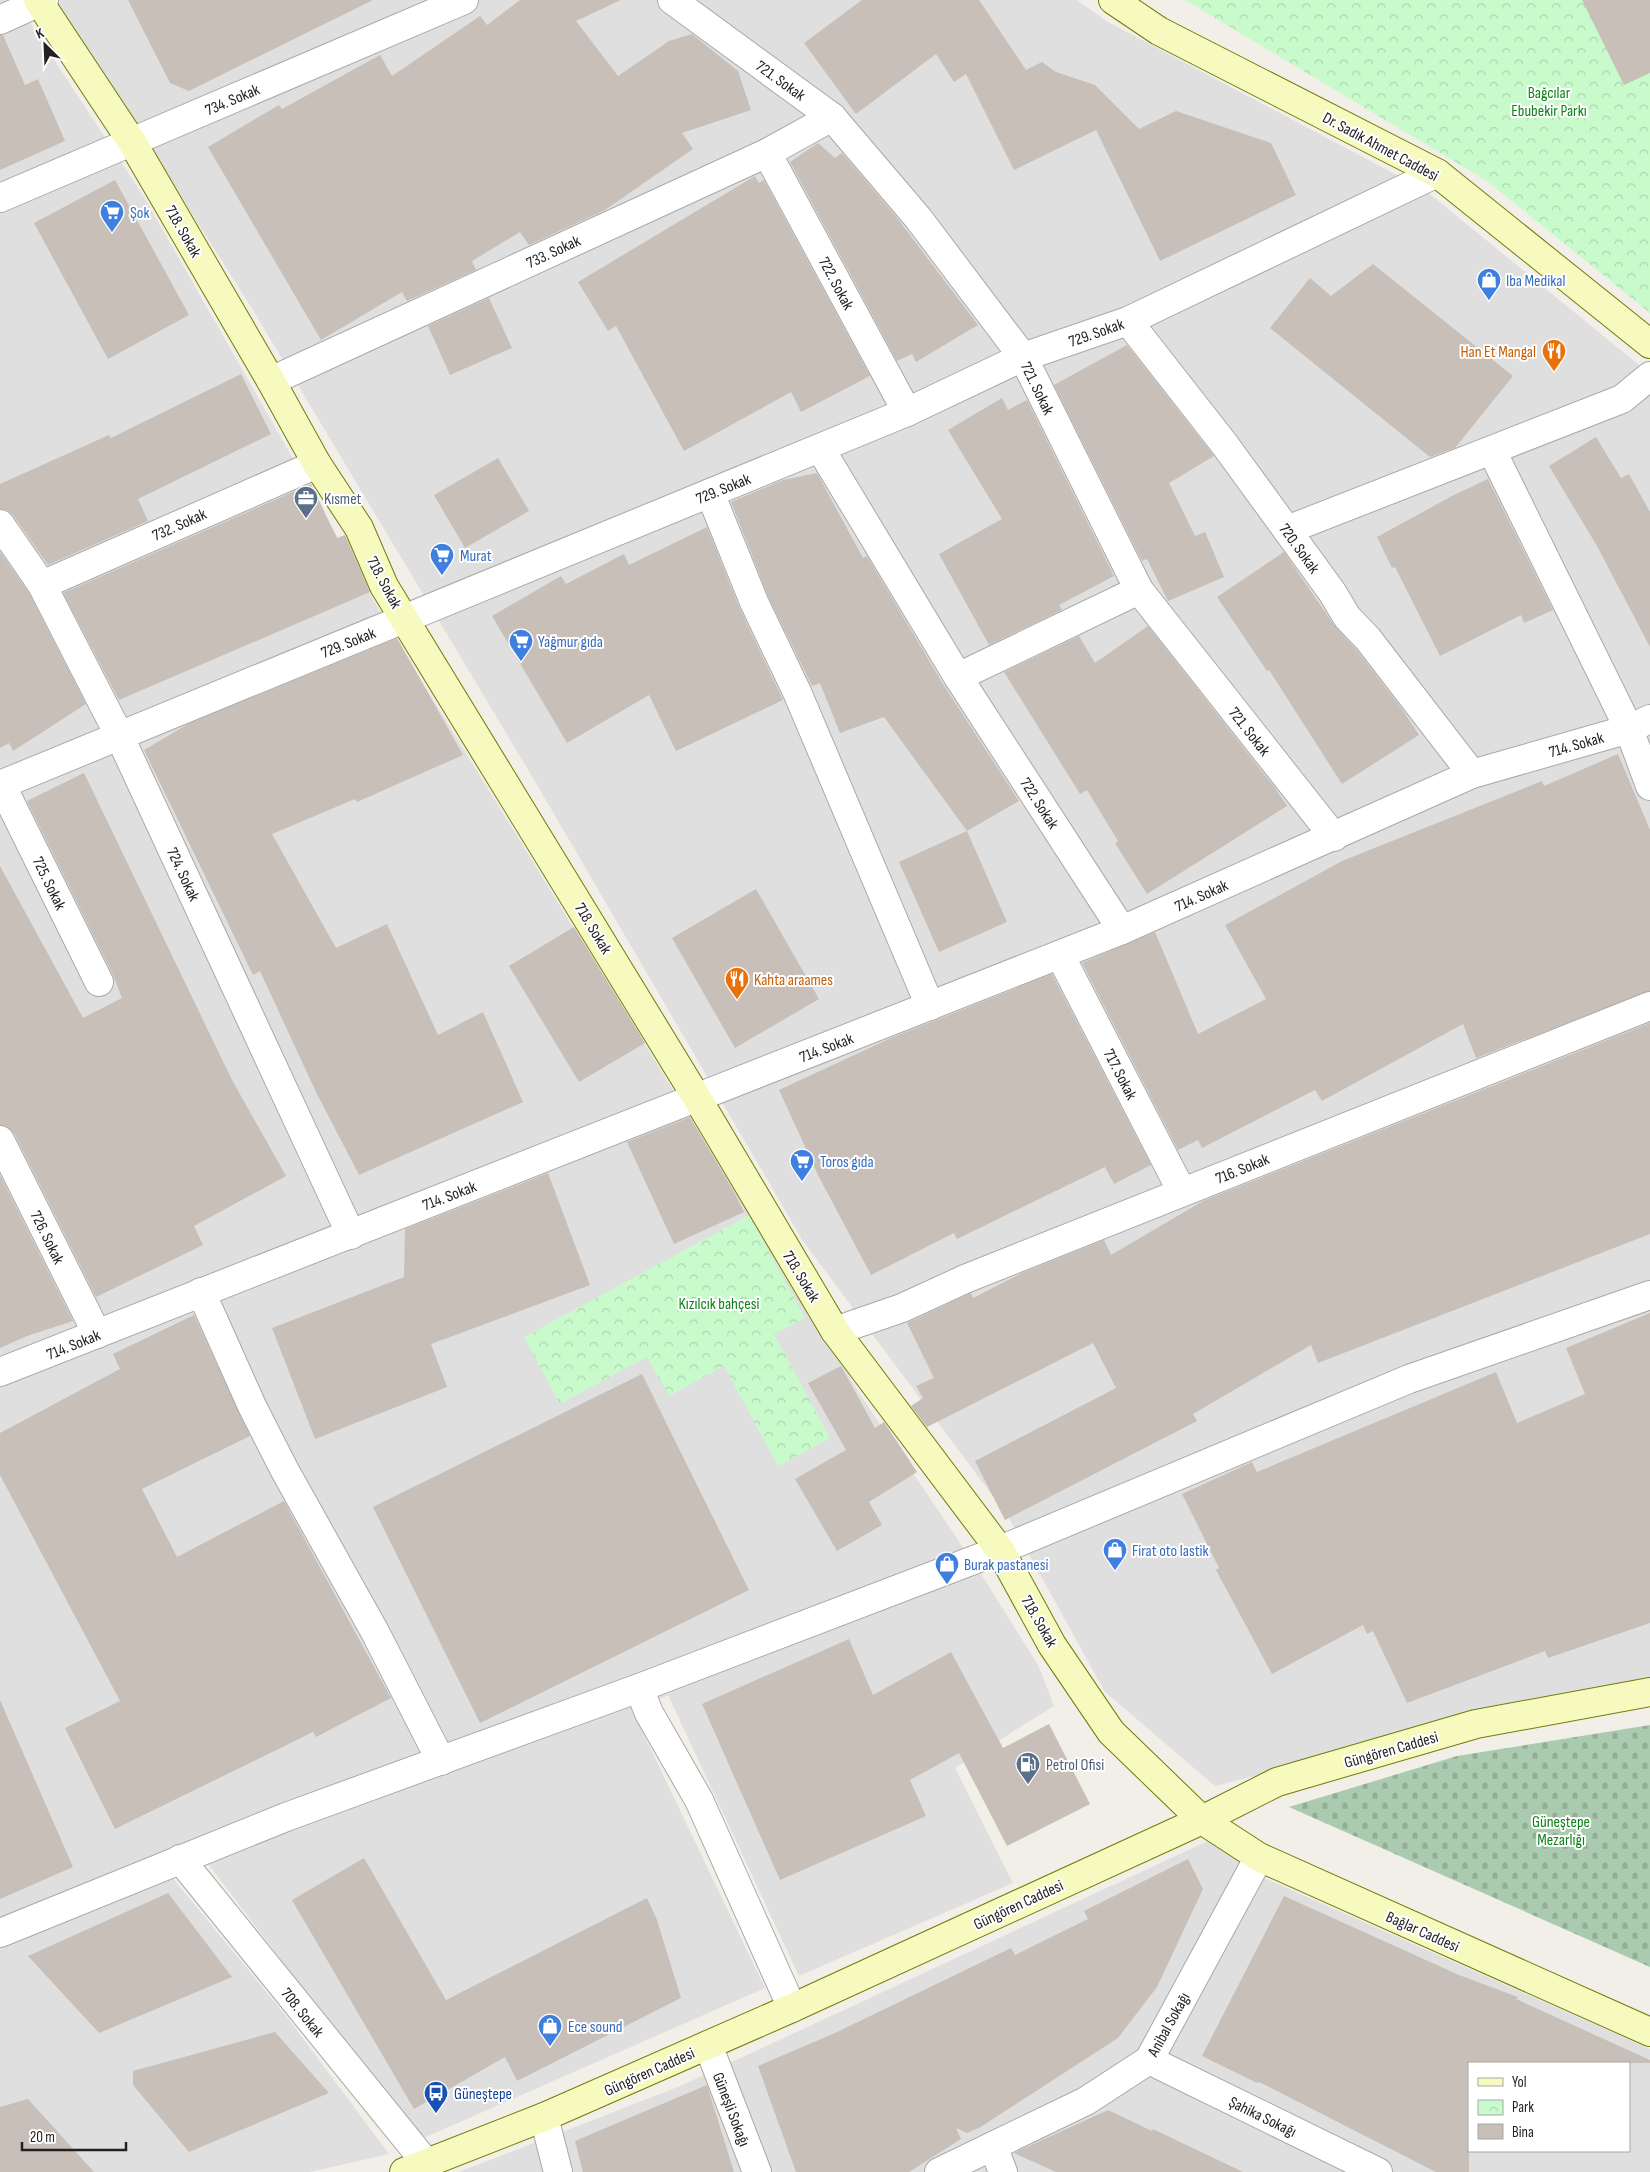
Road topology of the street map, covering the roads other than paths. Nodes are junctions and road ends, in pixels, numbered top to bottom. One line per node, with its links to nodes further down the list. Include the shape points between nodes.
1 (464, 0): 7 (street, 734. Sokak)
2 (672, 0): 6 (street, 721. Sokak)
3 (1113, 0): 9 (street, Dr. Sadık Ahmet Caddesi, via 1158,31)
4 (40, 1): 5 (street); 7 (street, 718. Sokak)
5 (0, 20)
6 (832, 117): 8 (street, 733. Sokak); 13 (street, 721. Sokak, via 918,218)
7 (132, 142): 10 (street, 734. Sokak); 15 (street, 718. Sokak)
8 (767, 153): 15 (street, 733. Sokak); 16 (street, 722. Sokak)
9 (1437, 174): 11 (street, 729. Sokak); 12 (street, Dr. Sadık Ahmet Caddesi)
10 (0, 198)
11 (1128, 321): 13 (street, 729. Sokak); 22 (street, 720. Sokak)
12 (1650, 344)
13 (1023, 357): 16 (street, 729. Sokak); 24 (street, 721. Sokak)
14 (1650, 376): 22 (street, via 1622,399)
15 (271, 381): 19 (street, 718. Sokak)
16 (906, 412): 17 (street, 729. Sokak)
17 (820, 448): 20 (street, 729. Sokak); 26 (street, 722. Sokak)
18 (1496, 459): 27 (street)
19 (317, 464): 23 (street, 732. Sokak); 25 (street, 718. Sokak, via 359,528 384,586)
20 (710, 493): 25 (street, 729. Sokak); 36 (street, via 754,602 797,692)
21 (0, 524): 23 (street, 724. Sokak)
22 (1287, 530): 29 (street, 720. Sokak, via 1347,617 1368,639)
23 (42, 585): 28 (street, 724. Sokak)
24 (1138, 590): 26 (street); 32 (street, 721. Sokak)
25 (406, 618): 28 (street, 729. Sokak); 38 (street, 718. Sokak)
26 (958, 677): 33 (street, 722. Sokak)
27 (1639, 724): 29 (street, 714. Sokak); 31 (street)
28 (120, 735): 30 (street, 729. Sokak); 41 (street, 724. Sokak)
29 (1472, 774): 32 (street, 714. Sokak)
30 (1, 784): 35 (street, 725. Sokak)
31 (1650, 786)
32 (1334, 837): 33 (street, 714. Sokak)
33 (1122, 930): 34 (street, 714. Sokak)
34 (1060, 955): 36 (street, 714. Sokak); 40 (street, 717. Sokak)
35 (100, 982)
36 (930, 1006): 38 (street, 714. Sokak)
37 (1650, 1006): 40 (street, 716. Sokak)
38 (697, 1098): 41 (street, 714. Sokak); 44 (street, 718. Sokak)
39 (0, 1140): 45 (street, 726. Sokak)
40 (1182, 1192): 44 (street, 716. Sokak, via 965,1279 902,1308)
41 (351, 1235): 42 (street, 714. Sokak)
42 (201, 1292): 45 (street, 714. Sokak); 50 (street, via 284,1469 375,1632)
43 (1650, 1296): 47 (street, via 1409,1379)
44 (835, 1331): 47 (street, 718. Sokak)
45 (97, 1334): 46 (street, 714. Sokak)
46 (0, 1372)
47 (1000, 1550): 48 (street); 51 (street, 718. Sokak, via 1052,1646 1111,1732)
48 (639, 1688): 50 (street); 55 (street, via 649,1713 699,1800)
49 (1650, 1692): 51 (street, Güngören Caddesi, via 1476,1724 1277,1782)
50 (441, 1760): 53 (street)
51 (1202, 1820): 52 (street, Bağlar Caddesi); 55 (street, Güngören Caddesi)
52 (1258, 1857): 56 (street, Bağlar Caddesi); 58 (street, Anibal Sokağı)
53 (180, 1859): 54 (street); 61 (street, 708. Sokak)
54 (0, 1933)
55 (792, 2008): 57 (street, Güngören Caddesi)
56 (1650, 2032)
57 (708, 2045): 59 (street, Güngören Caddesi); 63 (street, Güneşli Sokağı)
58 (1149, 2060): 60 (street, Anibal Sokağı, via 1086,2101); 66 (street, Şahika Sokağı)
59 (544, 2117): 61 (street, Güngören Caddesi); 62 (street)
60 (993, 2146): 64 (street, Anibal Sokağı); 65 (street)
61 (415, 2168)
62 (558, 2172)
63 (757, 2172)
64 (939, 2172)
65 (1003, 2172)
66 (1378, 2172)

